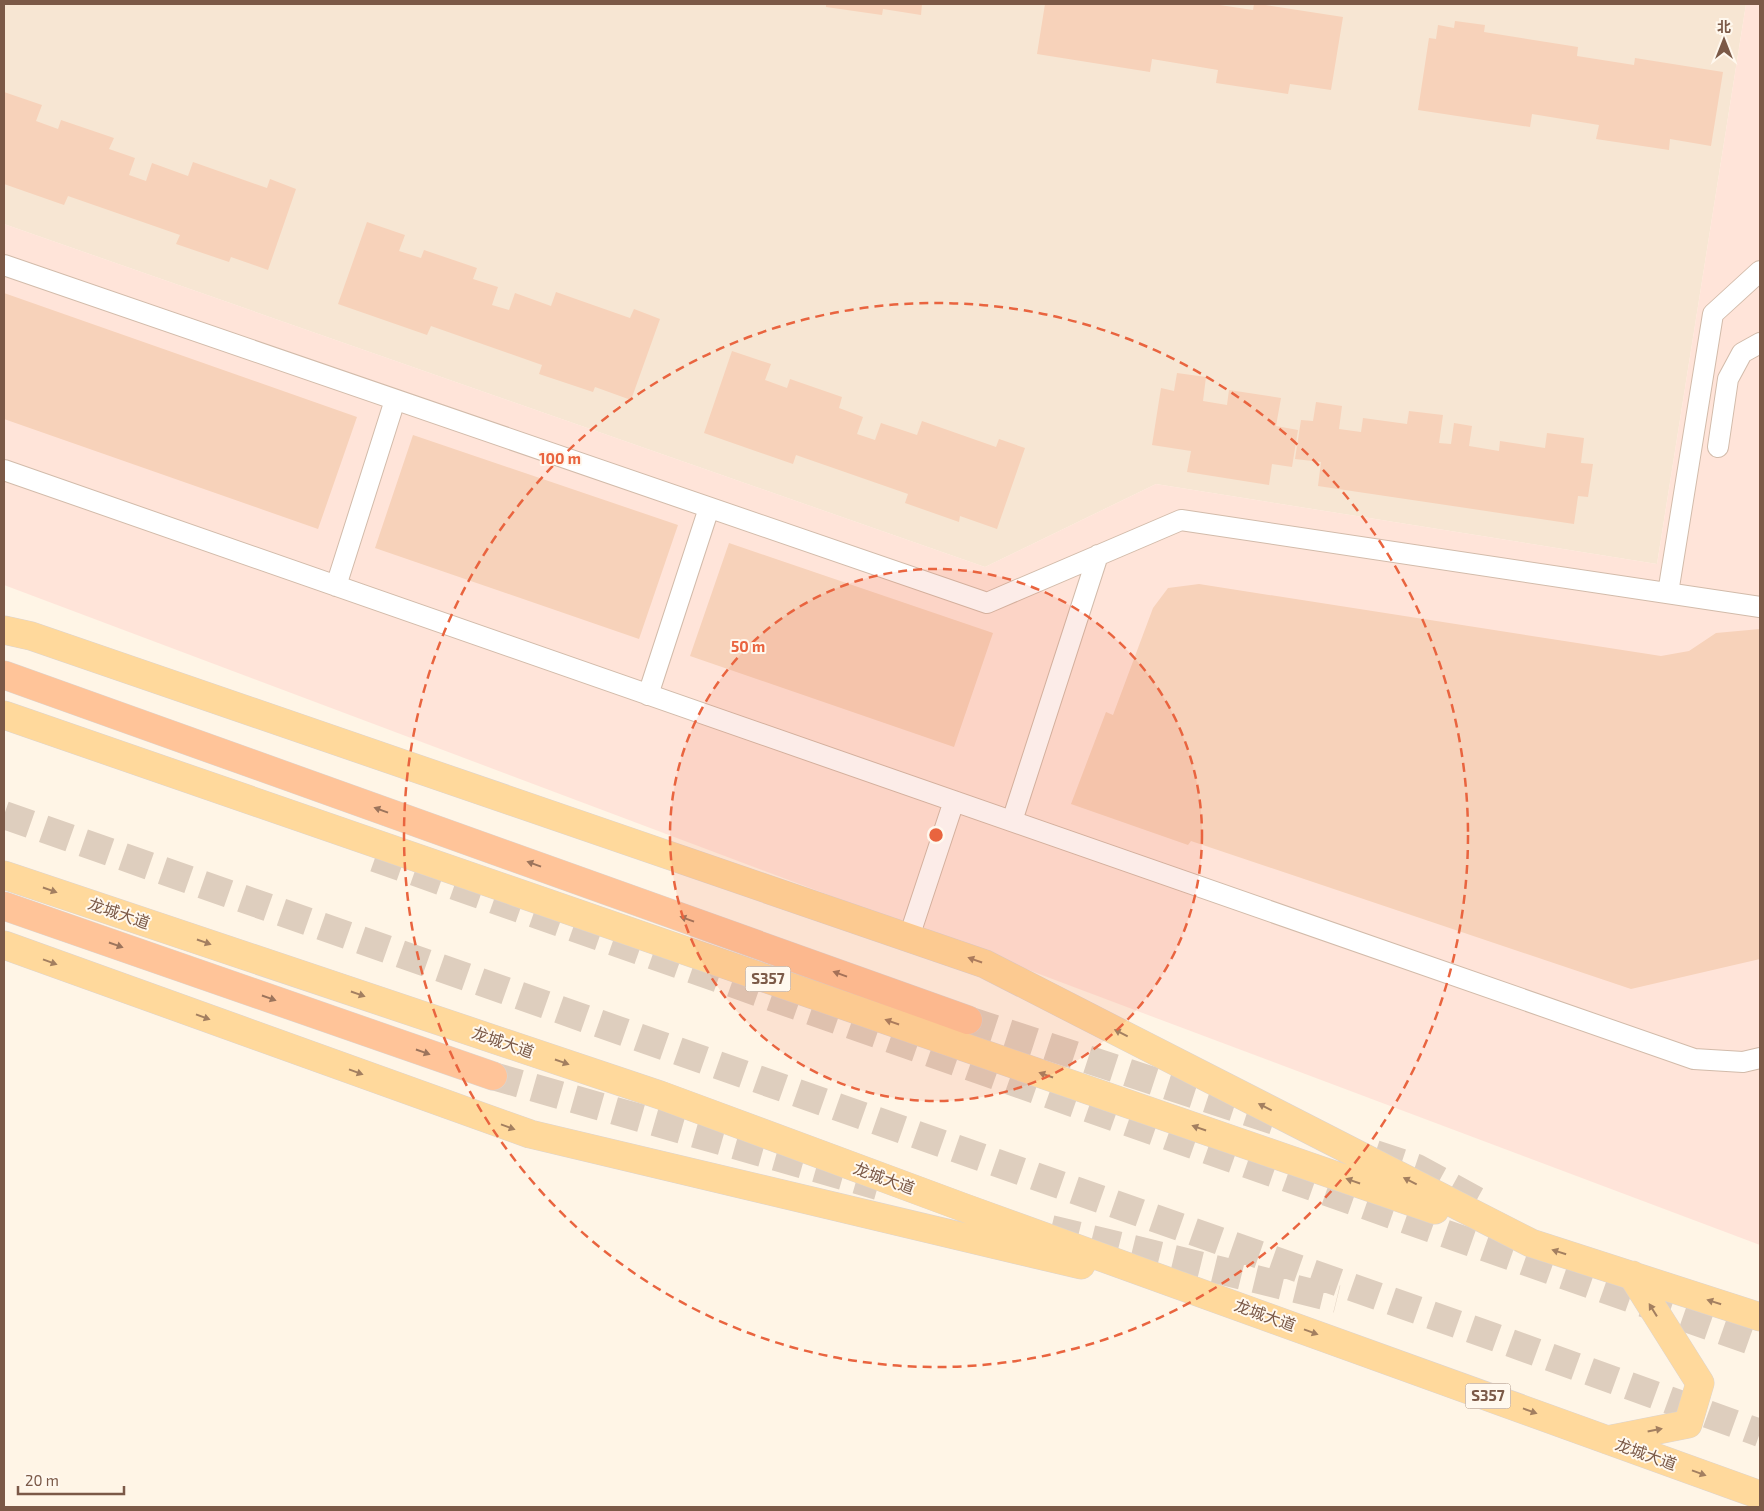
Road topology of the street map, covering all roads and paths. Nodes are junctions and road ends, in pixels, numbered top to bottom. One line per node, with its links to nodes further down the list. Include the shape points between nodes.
1 (4, 265): 4 (lane)
2 (1760, 270): 10 (lane, via 1713,314)
3 (1760, 343): 5 (lane, via 1742,353 1728,379)
4 (395, 400): 7 (lane); 9 (lane)
5 (1718, 447)
6 (4, 470): 9 (lane)
7 (709, 508): 8 (lane, via 988,603); 14 (lane)
8 (1098, 555): 10 (lane, via 1181,520); 17 (lane)
9 (336, 586): 14 (lane)
10 (1668, 593): 11 (lane)
11 (1760, 607)
12 (4, 630): 20 (main road, via 31,636)
13 (4, 675): 22 (highway, one-way to 13)
14 (648, 695): 16 (lane)
15 (4, 714): 25 (main road, S357, one-way to 15)
16 (954, 801): 17 (lane); 20 (lane)
17 (1012, 821): 23 (lane, via 1694,1059 1744,1062)
18 (4, 875): 27 (main road, 龙城大道 / S357, one-way to 27, via 660,1095)
19 (4, 906): 24 (highway, one-way to 24)
20 (909, 937): 25 (main road, one-way to 20, via 985,964)
21 (4, 945): 27 (main road, one-way to 27, via 530,1134)
22 (968, 1020)
23 (1760, 1058)
24 (492, 1076)
25 (1531, 1243): 26 (main road, S357, one-way to 25)
26 (1632, 1276): 28 (main road, S357, one-way to 26); 29 (main road, one-way to 26, via 1688,1424 1700,1384)
27 (1216, 1297): 29 (main road, 龙城大道 / S357, one-way to 29)
28 (1760, 1317)
29 (1607, 1440): 30 (main road, 龙城大道 / S357, one-way to 30)
30 (1760, 1495)

